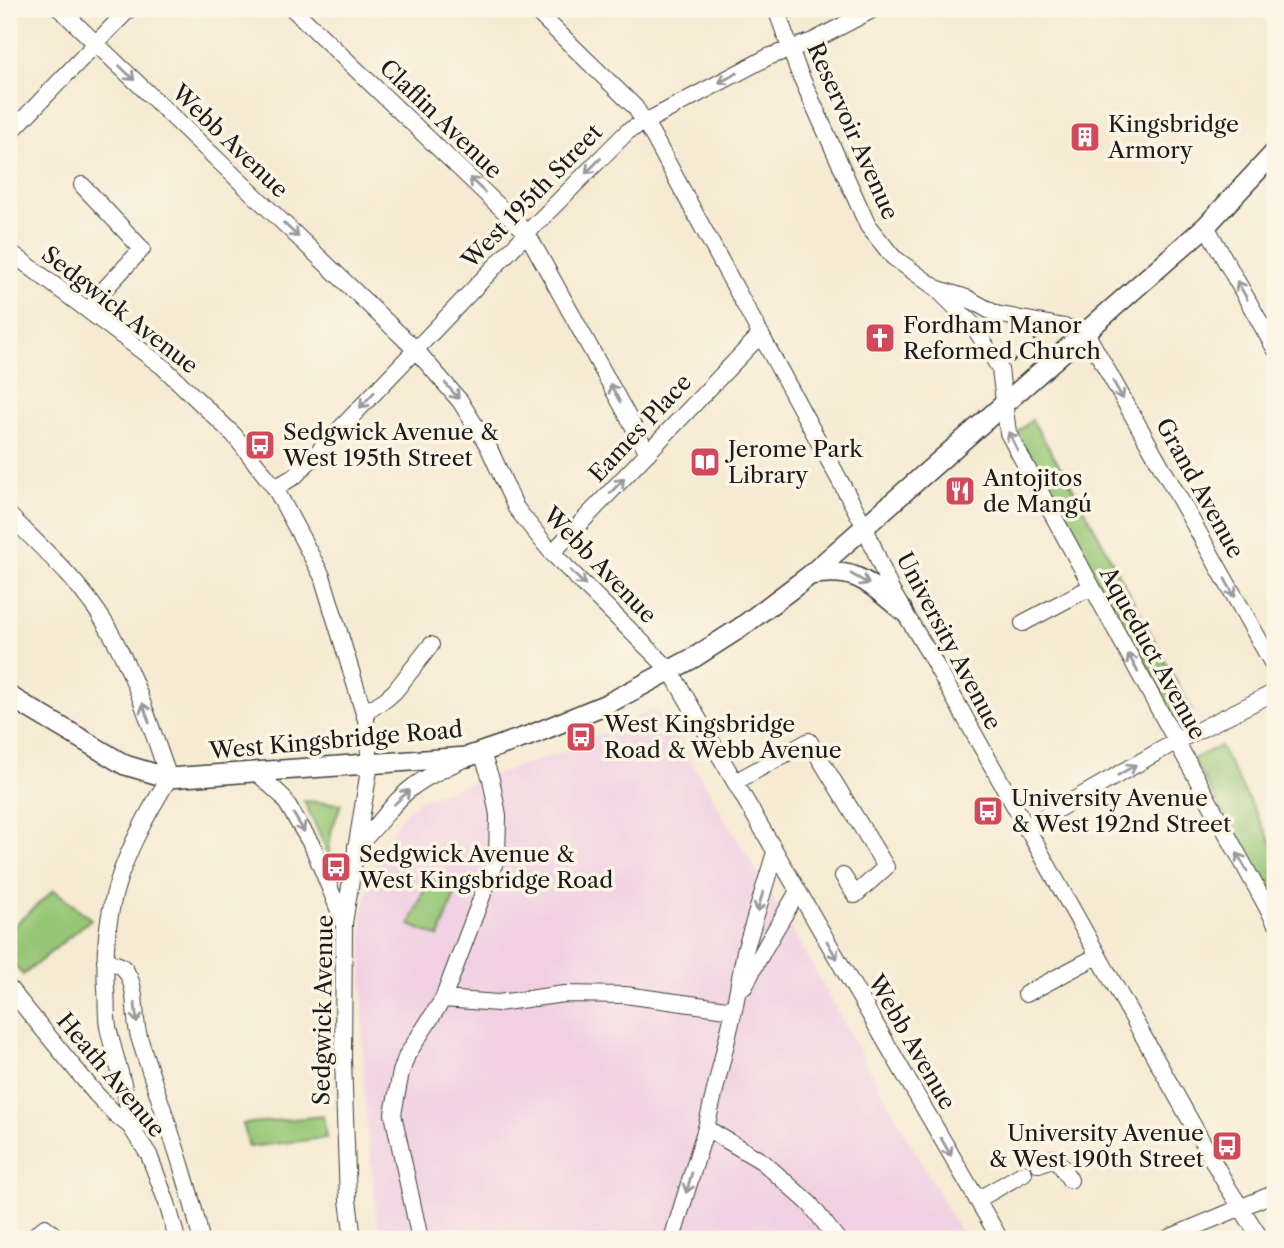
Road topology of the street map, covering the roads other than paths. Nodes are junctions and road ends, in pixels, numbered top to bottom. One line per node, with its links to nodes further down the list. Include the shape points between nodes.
1 (60, 9): 7 (street, Webb Avenue)
2 (129, 9): 7 (street)
3 (293, 9): 14 (street, Claflin Avenue, one-way to 3)
4 (534, 9): 9 (street, University Avenue)
5 (776, 9): 8 (street, Reservoir Avenue)
6 (874, 9): 8 (street, West 195th Street)
7 (96, 43): 10 (street); 20 (street, Webb Avenue, one-way to 20)
8 (790, 49): 9 (street, West 195th Street, one-way to 9); 16 (street, Reservoir Avenue, via 868,226 893,257)
9 (644, 121): 14 (street, West 195th Street, one-way to 14, via 628,131); 19 (street, University Avenue)
10 (9, 134)
11 (1275, 152): 13 (main road, West Kingsbridge Road)
12 (82, 185): 17 (street, via 142,249 99,295)
13 (1206, 226): 18 (main road, West Kingsbridge Road); 21 (street, one-way to 13)
14 (527, 233): 20 (street, West 195th Street); 23 (street, Claflin Avenue, one-way to 14)
15 (9, 251): 17 (street, Sedgwick Avenue)
16 (936, 288): 18 (street, Reservoir Avenue, via 996,314); 22 (street, Reservoir Avenue, via 987,346 1000,369)
17 (90, 312): 24 (street, Sedgwick Avenue, via 162,366 234,436)
18 (1085, 331): 22 (main road, West Kingsbridge Road); 33 (street, Grand Avenue, one-way to 33)
19 (761, 334): 23 (street, Eames Place); 26 (street, University Avenue)
20 (415, 349): 24 (street, West 195th Street, one-way to 24, via 295,476); 27 (street, Webb Avenue, one-way to 27, via 460,401 488,446 516,508)
21 (1275, 349)
22 (1005, 402): 26 (main road, West Kingsbridge Road); 29 (street, Aqueduct Avenue, one-way to 22, via 1008,433)
23 (648, 453): 27 (street, Eames Place, one-way to 23)
24 (275, 488): 37 (street, Sedgwick Avenue, via 322,576)
25 (9, 514): 42 (street, one-way to 25, via 136,684 105,623 74,581)
26 (865, 527): 28 (main road, West Kingsbridge Road); 30 (street, University Avenue)
27 (552, 553): 34 (street, Webb Avenue, one-way to 34)
28 (810, 575): 30 (main road, one-way to 30, via 852,574); 34 (main road, West Kingsbridge Road, via 740,628)
29 (1091, 587): 31 (street); 38 (street, Aqueduct Avenue, one-way to 29)
30 (902, 610): 44 (street, University Avenue)
31 (1023, 623)
32 (431, 645): 37 (street, via 395,691)
33 (1275, 668)
34 (670, 670): 39 (main road, West Kingsbridge Road, via 609,703); 43 (street, Webb Avenue)
35 (1275, 692): 38 (street)
36 (9, 696): 42 (main road, West Kingsbridge Road, via 125,765)
37 (364, 713): 40 (street, Sedgwick Avenue)
38 (1175, 742): 44 (street, one-way to 38); 49 (street, Aqueduct Avenue, one-way to 38)
39 (474, 754): 40 (main road, West Kingsbridge Road); 45 (street, one-way to 39, via 413,786); 56 (street, via 491,779 498,815 497,857)
40 (370, 764): 41 (main road, West Kingsbridge Road); 45 (street, Sedgwick Avenue)
41 (255, 771): 42 (main road, West Kingsbridge Road); 50 (street, one-way to 50, via 283,797 313,847)
42 (169, 778): 53 (street, via 140,825 117,879)
43 (735, 782): 46 (street, Webb Avenue); 47 (street, via 809,741 886,867 855,895)
44 (1025, 828): 52 (street, University Avenue)
45 (356, 846): 50 (street, Sedgwick Avenue)
46 (775, 852): 48 (street, Webb Avenue); 51 (street, one-way to 51)
47 (844, 876)
48 (798, 891): 51 (street, via 766,947); 64 (street, Webb Avenue, one-way to 64)
49 (1275, 922)
50 (344, 923): 70 (street, Sedgwick Avenue, via 343,1060)
51 (752, 953): 57 (street)
52 (1097, 956): 55 (street); 65 (street, University Avenue)
53 (105, 961): 58 (street, via 108,1025); 69 (street, one-way to 69, via 127,972 138,1034 181,1162)
54 (9, 988): 58 (street, Heath Avenue, via 95,1093)
55 (1026, 994)
56 (443, 999): 57 (street, via 498,1003 564,994 625,995); 71 (street, via 407,1055 393,1114)
57 (734, 1010): 59 (street)
58 (130, 1126): 68 (street, Heath Avenue, via 149,1155)
59 (706, 1128): 72 (street, one-way to 72); 73 (street, via 763,1162 810,1204)
60 (1039, 1164): 62 (street, via 1054,1158)
61 (1024, 1173): 64 (street)
62 (1070, 1180)
63 (1275, 1193): 65 (street)
64 (977, 1200): 74 (street, Webb Avenue)
65 (1241, 1208): 75 (street); 76 (street, University Avenue)
66 (30, 1239): 67 (street, via 44,1227)
67 (59, 1239)
68 (177, 1239)
69 (201, 1239)
70 (353, 1239)
71 (420, 1239)
72 (672, 1239)
73 (837, 1239)
74 (1000, 1239)
75 (1166, 1239)
76 (1261, 1239)

